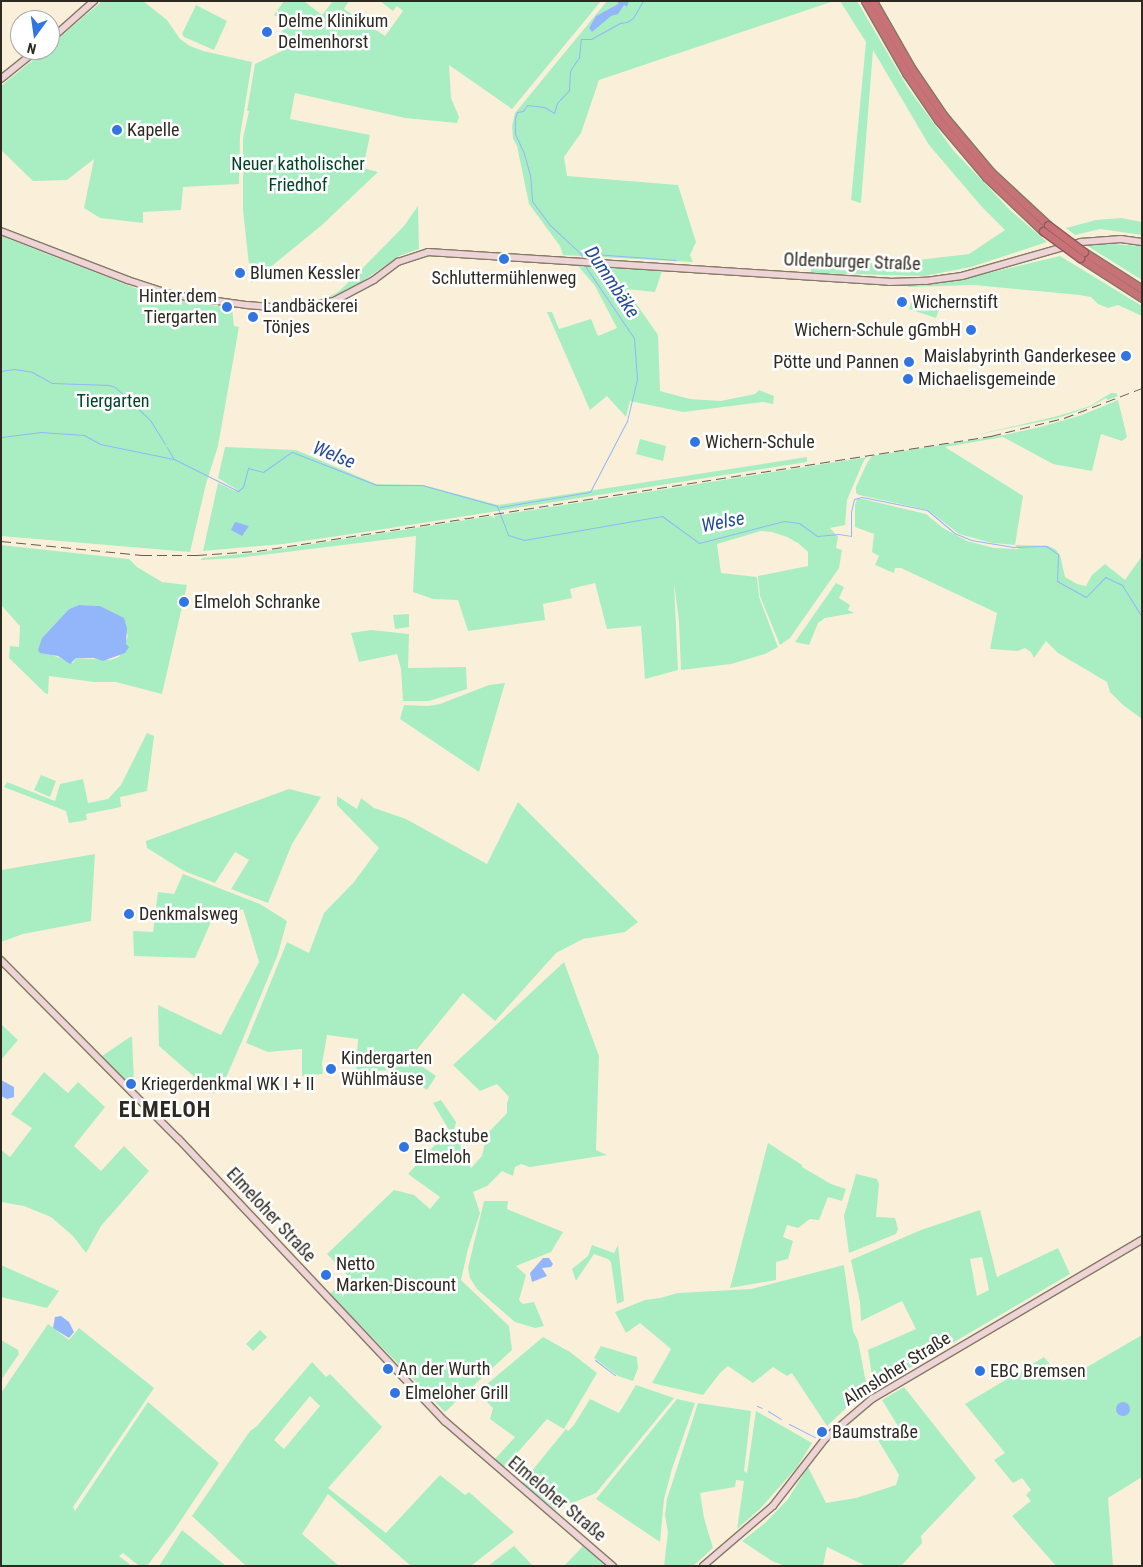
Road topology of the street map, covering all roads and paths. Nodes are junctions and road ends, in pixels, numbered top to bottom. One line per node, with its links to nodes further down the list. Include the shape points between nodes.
1 (94, 1): 4 (street)
2 (864, 1): 7 (highway, via 906,74 950,136 986,178)
3 (873, 1): 7 (highway, via 912,69 944,116 991,172)
4 (60, 31)
5 (25, 60): 6 (street)
6 (1, 79)
7 (1046, 228): 10 (highway, bridge)
8 (1, 231): 9 (street, Oldenburger Straße, via 155,290 269,308 307,308 334,301 374,280 398,262 428,252 881,281 926,281 981,272 1081,242 1121,239)
9 (1142, 242)
10 (1082, 255): 11 (highway); 12 (highway)
11 (1142, 289)
12 (1142, 298)
13 (1, 960): 15 (street, Elmeloher Straße, via 179,1139 445,1422)
14 (1142, 1240): 16 (street, Almsloher Straße, via 873,1398 825,1439 773,1506)
15 (613, 1566)
16 (703, 1566)

